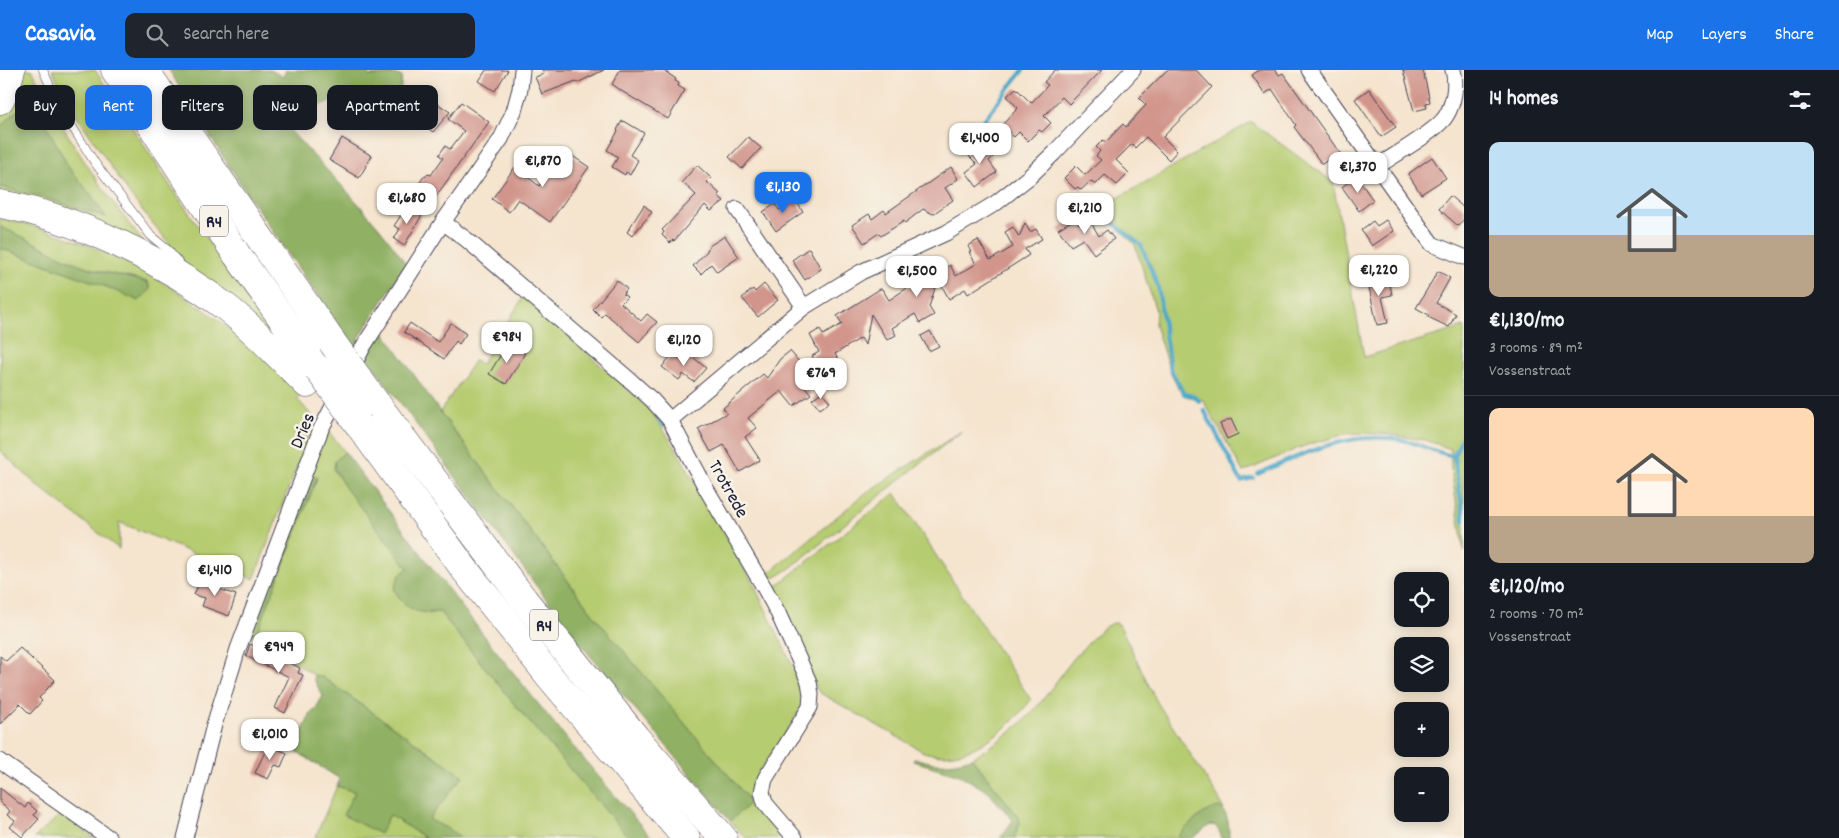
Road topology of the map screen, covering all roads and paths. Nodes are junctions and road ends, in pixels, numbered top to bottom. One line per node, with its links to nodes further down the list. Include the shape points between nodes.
1 (10, 70): 9 (highway)
2 (43, 70): 15 (lane, via 59,106 95,162)
3 (115, 70): 17 (highway, R4)
4 (146, 70): 23 (highway, R4, bridge, via 332,342 478,541 636,738)
5 (522, 70): 13 (street, Dries, via 516,106 501,140)
6 (1133, 70): 16 (street, via 1054,153 996,203 946,233 862,272)
7 (1309, 70): 10 (street)
8 (1453, 70): 10 (street, via 1455,90 1447,116 1438,126)
9 (0, 100)
10 (1376, 167): 14 (street, via 1432,244)
11 (0, 204): 15 (highway, via 99,235)
12 (737, 209): 16 (street)
13 (443, 222): 18 (street, Trotrede, via 632,382); 21 (street, Dries, via 363,347 321,429 238,649 214,725)
14 (1464, 257)
15 (192, 284): 17 (highway)
16 (804, 307): 18 (street)
17 (313, 377): 22 (highway, R4, bridge, via 353,428 389,466 465,570 545,670)
18 (670, 420): 24 (street, Trotrede, via 765,588 809,682 810,707 765,779 762,792 765,803)
19 (0, 761): 20 (street)
20 (109, 838)
21 (185, 838)
22 (686, 838)
23 (723, 838)
24 (795, 838)

